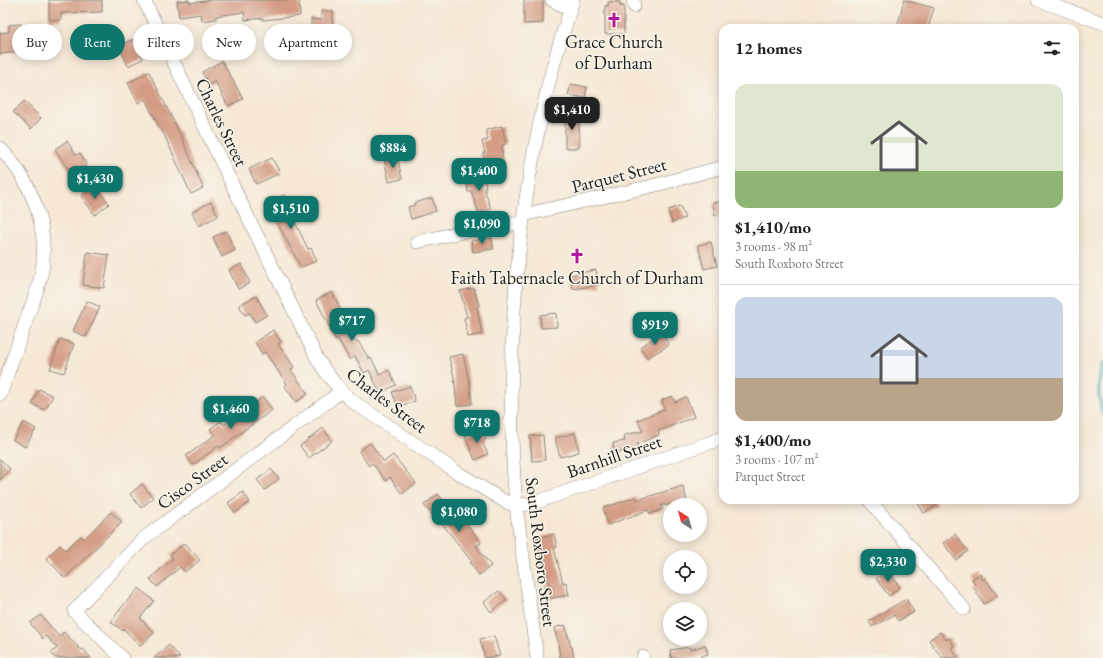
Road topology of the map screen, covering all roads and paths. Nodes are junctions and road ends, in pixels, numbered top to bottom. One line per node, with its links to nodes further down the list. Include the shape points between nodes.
1 (144, 0): 10 (street, Charles Street, via 318,360)
2 (552, 0): 4 (street)
3 (1038, 0): 5 (street)
4 (572, 4): 8 (street, South Roxboro Street, via 557,50 542,112)
5 (1103, 23)
6 (0, 148): 11 (street, via 20,172 35,201 43,239 44,260 37,290)
7 (719, 168): 8 (street, Parquet Street)
8 (523, 219): 9 (street, Parquet Street); 14 (street, South Roxboro Street, via 511,358 511,424)
9 (417, 242)
10 (341, 391): 14 (street, Charles Street, via 454,471 504,502); 16 (street, Cisco Street, via 143,539 74,611)
11 (0, 395)
12 (719, 439): 14 (street, Barnhill Street, via 534,503)
13 (872, 504): 15 (street)
14 (516, 506): 17 (street, South Roxboro Street)
15 (964, 609)
16 (122, 658)
17 (537, 658)

